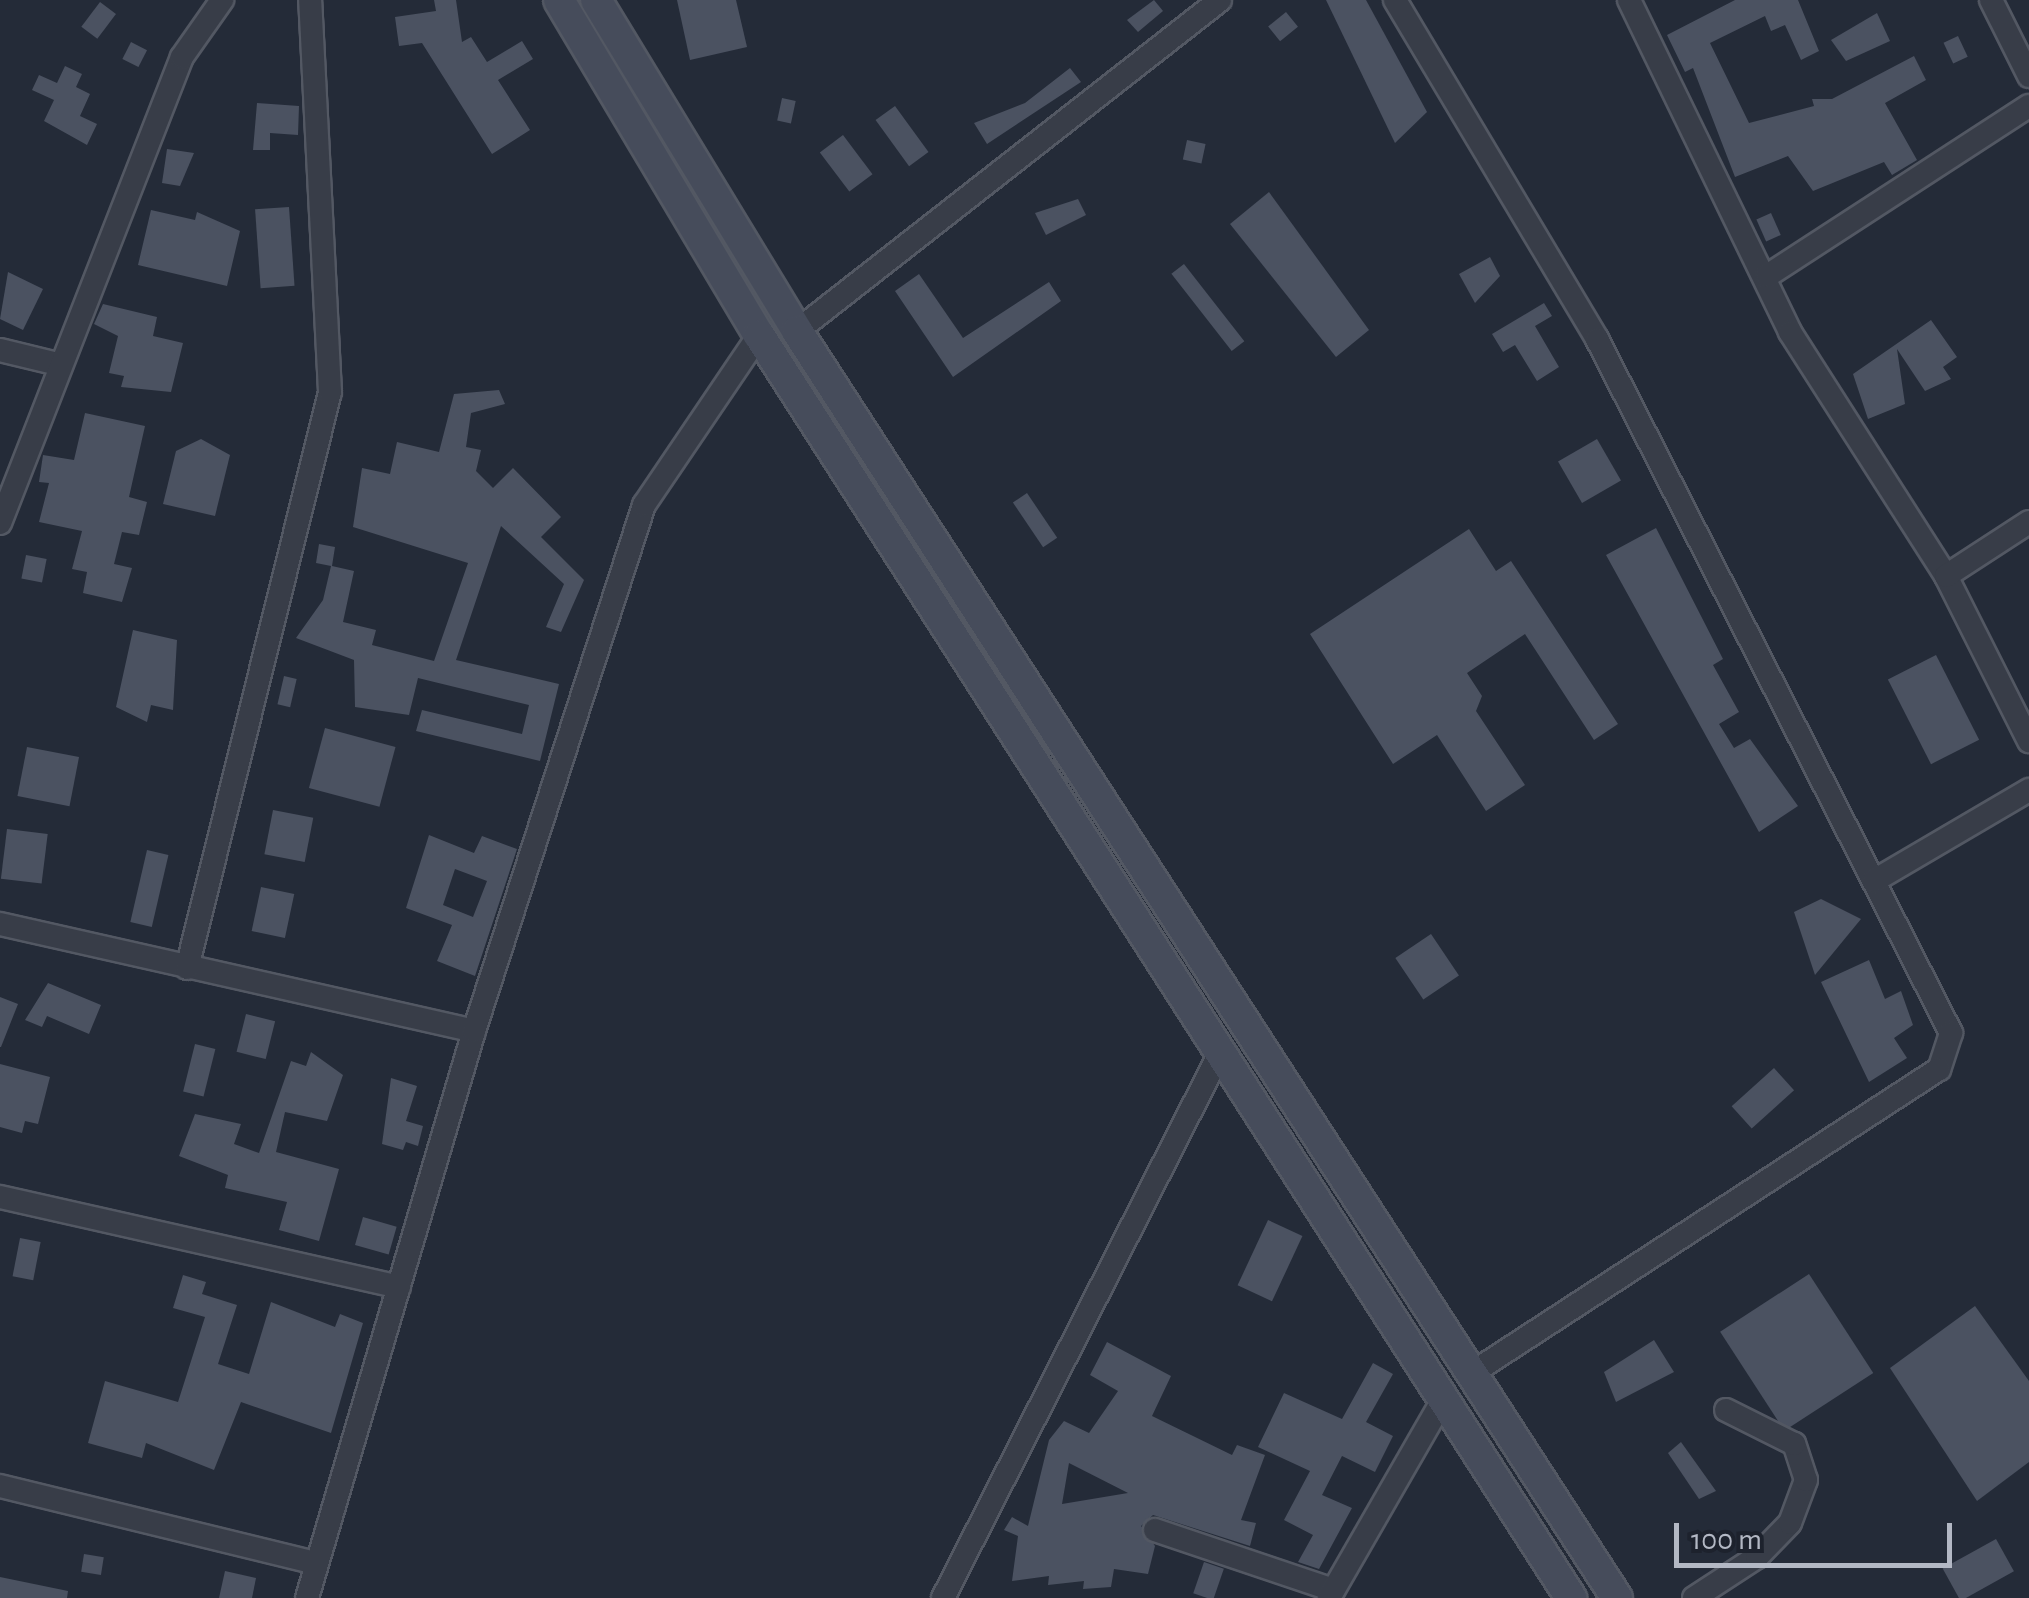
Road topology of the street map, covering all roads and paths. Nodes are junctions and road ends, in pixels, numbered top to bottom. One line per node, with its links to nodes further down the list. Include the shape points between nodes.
1 (222, 0): 15 (street, via 182,57)
2 (310, 0): 23 (street, via 330,392)
3 (558, 0): 13 (main road)
4 (596, 0): 12 (main road)
5 (1220, 0): 12 (street)
6 (1395, 0): 21 (street, via 1597,338)
7 (1630, 0): 11 (street)
8 (1991, 0): 9 (street)
9 (2029, 76)
10 (2029, 106): 11 (street)
11 (1767, 276): 18 (street, via 1790,332)
12 (797, 331): 28 (main road)
13 (759, 335): 24 (street, via 644,505); 25 (main road)
14 (0, 350): 15 (street)
15 (58, 364): 17 (street)
16 (2029, 522): 18 (street)
17 (0, 523)
18 (1946, 576): 19 (street)
19 (2029, 740)
20 (2029, 790): 21 (street)
21 (1874, 881): 28 (street, via 1951,1033 1939,1069)
22 (0, 924): 23 (street)
23 (187, 968): 24 (street)
24 (474, 1031): 27 (street)
25 (1219, 1055): 29 (main road); 36 (street)
26 (0, 1197): 27 (street)
27 (399, 1287): 33 (street)
28 (1469, 1374): 38 (main road)
29 (1444, 1398): 34 (street); 37 (main road)
30 (1726, 1410): 39 (street, via 1794,1444 1806,1480 1790,1523 1757,1557)
31 (0, 1486): 33 (street)
32 (1155, 1530): 34 (street)
33 (316, 1563): 35 (street)
34 (1331, 1594)
35 (307, 1598)
36 (943, 1598)
37 (1572, 1598)
38 (1617, 1598)
39 (1694, 1598)

